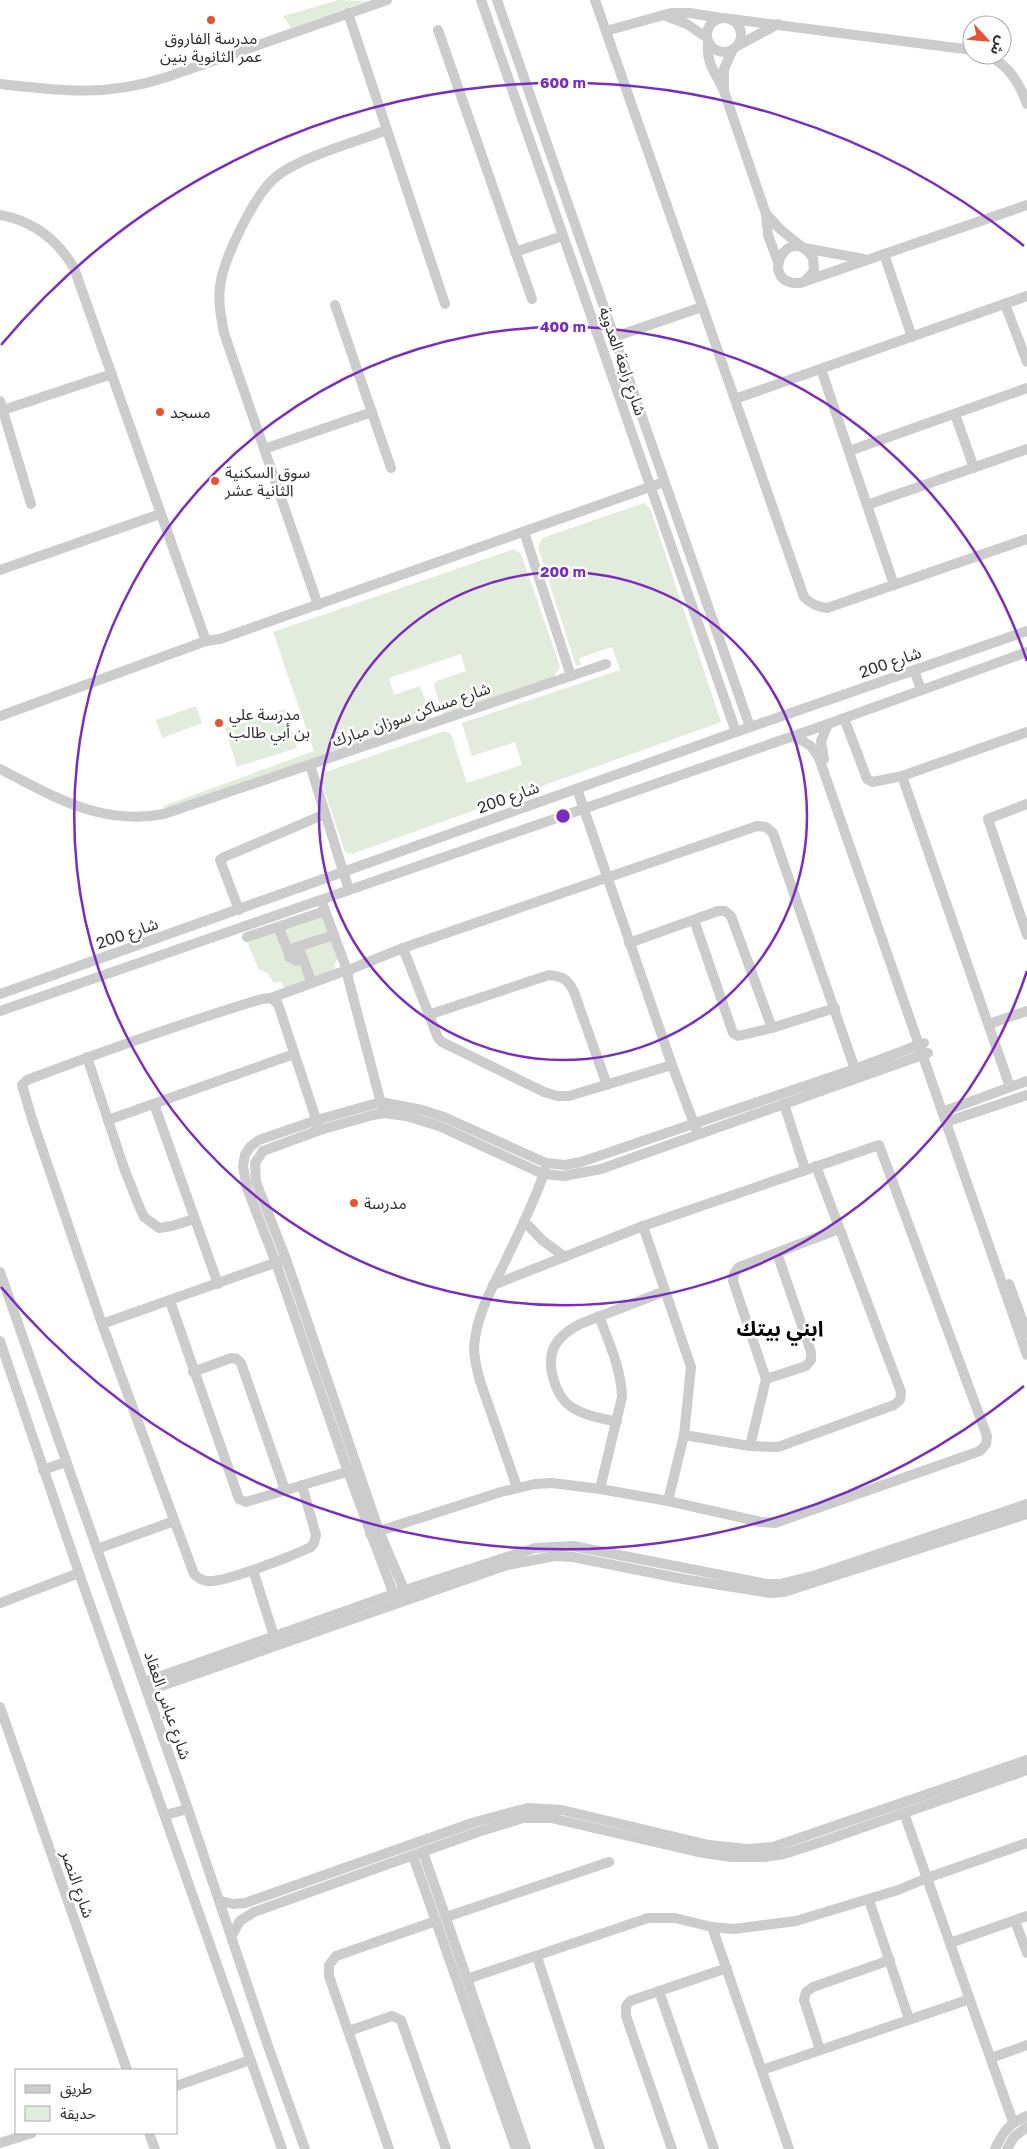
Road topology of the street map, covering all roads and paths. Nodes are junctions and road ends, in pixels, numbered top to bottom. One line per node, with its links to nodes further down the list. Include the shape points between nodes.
1 (387, 0): 5 (street)
2 (481, 0): 22 (street, شارع رابعة العدوية)
3 (497, 0): 36 (street, شارع رابعة العدوية)
4 (595, 0): 10 (street)
5 (348, 13): 15 (street, via 134,87 82,92); 18 (street)
6 (662, 15): 7 (street, via 690,13); 10 (street); 11 (street, via 687,24)
7 (726, 19): 8 (street); 11 (street, via 716,20 709,28); 12 (street, via 736,22 741,31)
8 (779, 24): 12 (street); 13 (street)
9 (438, 30): 24 (street)
10 (606, 31): 34 (street)
11 (708, 39): 12 (street, via 718,51); 16 (street, via 708,60)
12 (735, 48): 16 (street, via 724,69)
13 (962, 49)
14 (1001, 65): 17 (street, via 1017,82)
15 (0, 84)
16 (724, 91): 20 (street)
17 (1027, 104)
18 (387, 130): 31 (street); 45 (street, via 298,163 276,176 251,211 228,257 220,286 221,317)
19 (1027, 205): 25 (street)
20 (766, 214): 23 (street); 27 (street, via 768,234)
21 (0, 215): 39 (street, via 32,225 50,237 63,252 78,278)
22 (563, 236): 24 (street); 51 (street, شارع رابعة العدوية)
23 (803, 248): 26 (street); 27 (street, via 796,246 784,251); 28 (street, via 815,264)
24 (515, 252): 30 (street)
25 (884, 254): 26 (street); 35 (street)
26 (867, 259): 28 (street)
27 (778, 262): 28 (street, via 784,278 794,283)
28 (805, 281)
29 (1027, 296): 32 (street)
30 (532, 299)
31 (445, 304)
32 (1005, 304): 35 (street); 37 (street)
33 (335, 305): 43 (street)
34 (702, 307): 36 (street); 41 (street)
35 (912, 337): 38 (street)
36 (614, 338): 50 (street, شارع رابعة العدوية)
37 (1027, 362)
38 (820, 369): 41 (street); 47 (street)
39 (112, 374): 42 (street); 54 (street)
40 (1027, 388): 44 (street)
41 (734, 399): 58 (street, via 804,597 818,607 827,608)
42 (1, 406): 52 (street)
43 (372, 412): 45 (street); 48 (street)
44 (955, 414): 47 (street); 49 (street)
45 (264, 449): 59 (street)
46 (1027, 449): 49 (street)
47 (849, 451): 53 (street)
48 (391, 468)
49 (974, 468): 53 (street)
50 (664, 482): 51 (street); 67 (street, شارع رابعة العدوية)
51 (651, 487): 55 (street); 68 (street, شارع رابعة العدوية)
52 (31, 504)
53 (867, 505): 58 (street)
54 (160, 514): 57 (street); 61 (street)
55 (524, 532): 59 (street); 65 (street)
56 (1027, 539): 58 (street)
57 (0, 570)
58 (894, 585)
59 (318, 605): 61 (street)
60 (1027, 631): 64 (street, شارع 200)
61 (206, 641): 69 (street)
62 (1027, 652): 66 (street, شارع 200)
63 (606, 664): 65 (street, شارع مساكن سوزان مبارك)
64 (914, 670): 66 (street); 72 (street, شارع 200)
65 (571, 676): 76 (street, شارع مساكن سوزان مبارك)
66 (921, 690): 70 (street, شارع 200)
67 (739, 696): 68 (street); 72 (street, شارع رابعة العدوية)
68 (725, 701): 73 (street, شارع رابعة العدوية)
69 (0, 716)
70 (844, 718): 71 (street, شارع 200); 78 (street, via 867,780 874,782)
71 (828, 724): 75 (street, شارع 200); 107 (street, via 821,741 823,757)
72 (750, 727): 73 (street, شارع 200)
73 (736, 732): 79 (street, شارع 200)
74 (1027, 732): 78 (street)
75 (794, 736): 81 (street, شارع 200); 107 (street, via 811,746 819,758)
76 (310, 765): 77 (street, شارع مساكن سوزان مبارك, via 164,814 138,818 87,811); 82 (street)
77 (0, 769)
78 (902, 776): 105 (street)
79 (577, 789): 81 (street); 83 (street, شارع 200)
80 (1027, 804): 91 (street, via 988,818)
81 (583, 808): 84 (street); 85 (street, شارع 200)
82 (325, 814): 83 (street); 87 (street, via 220,860)
83 (343, 873): 85 (street); 87 (street, شارع 200)
84 (607, 878): 94 (street); 95 (street); 101 (street, via 757,826 766,827 773,833)
85 (349, 890): 86 (street, شارع 200)
86 (320, 900): 88 (street); 102 (street, شارع 200)
87 (238, 910): 99 (street, شارع 200)
88 (325, 910): 90 (street); 92 (street)
89 (694, 920): 94 (street); 106 (street, via 733,1032 743,1036); 106 (street, via 718,911 725,911 731,916)
90 (278, 927): 93 (street); 96 (street)
91 (1027, 934)
92 (334, 935): 96 (street); 97 (street)
93 (246, 937)
94 (629, 942): 111 (street)
95 (403, 948): 97 (street); 104 (street)
96 (295, 952): 98 (street)
97 (347, 971): 98 (street); 117 (street)
98 (312, 984): 100 (street)
99 (0, 994)
100 (271, 998): 108 (street, via 278,1004); 110 (street, via 200,1017)
101 (835, 1008): 106 (street); 112 (street)
102 (0, 1011)
103 (1027, 1011): 105 (street)
104 (428, 1015): 114 (street, via 435,1034 442,1042 544,1092 569,1096); 114 (street, via 549,975 561,976 574,992)
105 (989, 1024): 115 (street)
106 (772, 1028)
107 (921, 1044): 109 (street); 112 (street)
108 (294, 1054): 118 (street); 125 (street)
109 (925, 1055): 112 (street); 120 (street)
110 (87, 1057): 122 (street); 144 (street, via 27,1080 22,1085)
111 (672, 1066): 114 (street); 124 (street)
112 (857, 1073): 119 (street); 124 (street)
113 (1027, 1082): 115 (street)
114 (606, 1085)
115 (1010, 1087): 120 (street)
116 (1027, 1094): 123 (street)
117 (381, 1102): 121 (street); 125 (street); 127 (street, via 444,1117)
118 (154, 1104): 122 (street); 131 (street)
119 (784, 1104): 126 (street); 129 (street)
120 (944, 1110): 123 (street)
121 (384, 1113): 125 (street); 130 (street, via 438,1126)
122 (108, 1120): 131 (street, via 144,1217 159,1228)
123 (948, 1121): 145 (street); 147 (street)
124 (695, 1124): 126 (street); 127 (street, via 581,1162 565,1165)
125 (318, 1125): 137 (street, via 263,1151 255,1163 256,1182)
126 (698, 1135): 130 (street, via 601,1169 564,1176)
127 (546, 1163): 130 (street)
128 (816, 1166): 129 (street); 134 (street); 160 (street, via 880,1145 987,1436 986,1444 980,1451 775,1523)
129 (805, 1169): 133 (street)
130 (543, 1174): 132 (street)
131 (194, 1219): 139 (street)
132 (524, 1221): 136 (street); 140 (street)
133 (643, 1226): 136 (street); 141 (street)
134 (839, 1229): 135 (street); 152 (street, via 901,1392 900,1400 894,1406 789,1444)
135 (777, 1253): 149 (street, via 739,1267 733,1281); 149 (street, via 811,1360 806,1366)
136 (565, 1257): 140 (street)
137 (281, 1261): 139 (street); 155 (street)
138 (0, 1272): 153 (street, شارع عباس العقاد)
139 (218, 1284): 142 (street)
140 (493, 1285): 157 (street, via 476,1330 476,1366)
141 (665, 1291): 143 (street); 151 (street, via 691,1367)
142 (170, 1301): 144 (street); 148 (street)
143 (599, 1316): 150 (street, via 622,1381); 150 (street, via 560,1338 553,1348 554,1380 561,1396 571,1407 584,1415)
144 (102, 1324): 163 (street)
145 (1027, 1333)
146 (0, 1341): 154 (street)
147 (1027, 1355)
148 (194, 1372): 159 (street, via 239,1499 246,1502); 159 (street, via 231,1358 241,1363)
149 (766, 1379): 152 (street)
150 (617, 1422): 158 (street)
151 (684, 1435): 152 (street); 160 (street)
152 (750, 1446)
153 (66, 1462): 154 (street); 165 (street, شارع عباس العقاد)
154 (44, 1470): 167 (street)
155 (353, 1470): 156 (street); 164 (street)
156 (302, 1485): 159 (street); 166 (street, via 316,1536 314,1543 305,1550)
157 (517, 1488): 158 (street, via 552,1483); 164 (street)
158 (600, 1488): 160 (street)
159 (285, 1490)
160 (668, 1501)
161 (1027, 1504): 168 (street, via 816,1575 780,1584)
162 (1027, 1514): 168 (street, via 784,1592 770,1593)
163 (174, 1521): 165 (street); 166 (street, via 194,1574 199,1579 213,1581)
164 (374, 1532): 169 (street); 170 (street)
165 (97, 1549): 173 (street, شارع عباس العقاد)
166 (253, 1570): 172 (street)
167 (79, 1573): 171 (street); 179 (street)
168 (684, 1574): 169 (street, via 555,1556 507,1565)
169 (407, 1594): 170 (street)
170 (395, 1599): 172 (street); 173 (street)
171 (0, 1603)
172 (274, 1636): 173 (street)
173 (145, 1686): 177 (street, شارع عباس العقاد)
174 (0, 1707): 211 (street, شارع النصر)
175 (1027, 1760): 181 (street)
176 (1027, 1770): 178 (street)
177 (188, 1809): 179 (street); 188 (street, شارع عباس العقاد)
178 (904, 1813): 181 (street); 186 (street)
179 (165, 1815): 210 (street)
180 (477, 1827): 181 (street, via 523,1818 551,1818 698,1852 748,1857 778,1855); 183 (street); 189 (street)
181 (819, 1837)
182 (1027, 1843): 186 (street)
183 (423, 1852): 184 (street); 192 (street)
184 (413, 1856): 190 (street); 192 (street)
185 (609, 1862): 192 (street)
186 (927, 1878): 187 (street); 196 (street)
187 (870, 1900): 194 (street, via 783,1924); 199 (street)
188 (221, 1901): 189 (street); 195 (street, شارع عباس العقاد)
189 (245, 1903): 190 (street)
190 (249, 1914): 195 (street, via 240,1921)
191 (1027, 1916): 193 (street)
192 (441, 1919): 201 (street); 204 (street); 206 (street, via 333,1958 328,1972)
193 (1014, 1920): 196 (street); 197 (street)
194 (712, 1927): 198 (street, via 675,1918 648,1918); 200 (street)
195 (232, 1935): 222 (street, شارع عباس العقاد)
196 (950, 1943): 203 (street)
197 (1027, 1954)
198 (537, 1957): 201 (street); 227 (street)
199 (890, 1960): 205 (street); 208 (street, via 806,1992 804,2000)
200 (727, 1968): 202 (street); 212 (street)
201 (467, 1979): 204 (street)
202 (659, 1991): 228 (street, via 630,2001 625,2013); 229 (street)
203 (970, 1999): 205 (street); 209 (street)
204 (470, 2004): 225 (street); 226 (street)
205 (910, 2019): 208 (street)
206 (349, 2031): 223 (street); 224 (street, via 392,2016 401,2020)
207 (1027, 2045): 209 (street)
208 (820, 2050): 212 (street)
209 (991, 2058): 215 (street)
210 (250, 2060): 213 (street); 221 (street)
211 (127, 2069)
212 (762, 2070): 230 (street)
213 (178, 2085)
214 (1027, 2116): 215 (street)
215 (1013, 2122): 231 (street)
216 (1027, 2127): 232 (street, via 1014,2137)
217 (29, 2134): 219 (street)
218 (149, 2134): 220 (street)
219 (0, 2143)
220 (155, 2149)
221 (282, 2149)
222 (305, 2149)
223 (389, 2149)
224 (446, 2149)
225 (516, 2149)
226 (526, 2149)
227 (600, 2149)
228 (672, 2149)
229 (714, 2149)
230 (789, 2149)
231 (995, 2149)
232 (1007, 2149)

